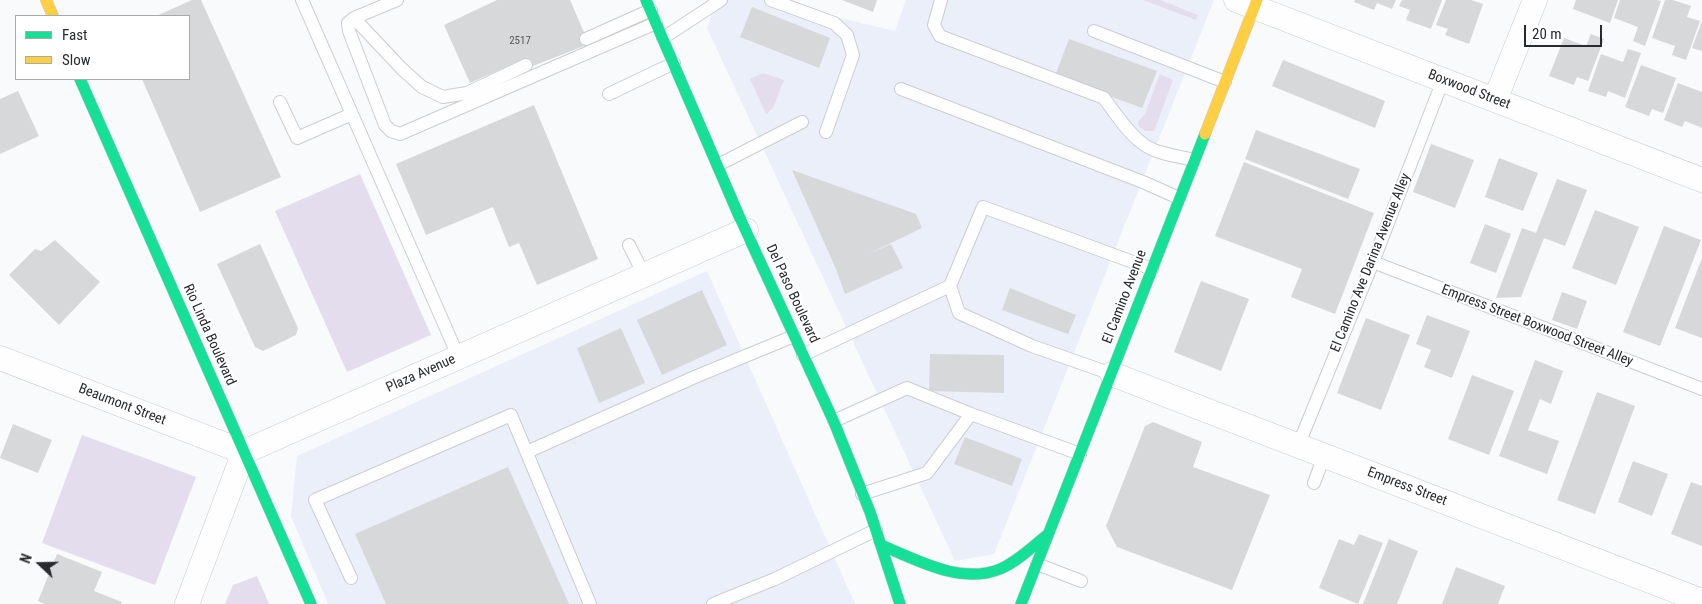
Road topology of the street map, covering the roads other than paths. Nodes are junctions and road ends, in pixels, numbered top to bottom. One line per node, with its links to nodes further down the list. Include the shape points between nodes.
1 (46, 0): 10 (main road)
2 (302, 0): 25 (lane)
3 (397, 0): 11 (lane)
4 (722, 0): 14 (lane)
5 (771, 0): 27 (lane, via 834,22 847,35 852,55)
6 (941, 0): 28 (lane, via 934,25 940,36 1104,98 1142,144)
7 (1535, 0): 23 (street)
8 (1249, 2): 19 (street, Boxwood Street); 20 (main road, El Camino Avenue)
9 (649, 5): 12 (main road, Del Paso Boulevard); 15 (lane)
10 (53, 15)
11 (354, 18): 12 (lane, via 348,23 349,31 385,125 391,132 400,134); 17 (lane, via 422,88 443,96 467,93)
12 (656, 23): 14 (main road, Del Paso Boulevard)
13 (1094, 31): 20 (lane)
14 (663, 38): 16 (main road, Del Paso Boulevard)
15 (586, 39)
16 (674, 63): 22 (lane); 29 (main road, Del Paso Boulevard)
17 (526, 65)
18 (80, 80): 47 (main road, Rio Linda Boulevard)
19 (1443, 80): 23 (street, Boxwood Street); 34 (lane, El Camino Ave Darina Avenue Alley)
20 (1225, 82): 28 (main road, El Camino Avenue)
21 (901, 89): 31 (lane)
22 (609, 94)
23 (1495, 100): 30 (street, Boxwood Street)
24 (280, 102): 25 (lane, via 297,138)
25 (352, 114): 41 (lane)
26 (802, 122): 29 (lane)
27 (826, 132)
28 (1194, 160): 31 (main road, El Camino Avenue)
29 (718, 165): 32 (main road, Del Paso Boulevard)
30 (1702, 180)
31 (1179, 198): 35 (main road, El Camino Avenue)
32 (746, 230): 36 (street, Plaza Avenue); 38 (main road, Del Paso Boulevard)
33 (629, 245): 36 (lane)
34 (1372, 262): 43 (lane, Empress Street Boxwood Street Alley); 46 (lane, El Camino Ave Darina Avenue Alley)
35 (1152, 269): 37 (lane, via 983,207); 42 (main road, El Camino Avenue)
36 (644, 276): 41 (street, Plaza Avenue)
37 (950, 286): 39 (lane); 42 (lane, via 959,313 1032,346)
38 (794, 336): 39 (main road, Del Paso Boulevard); 48 (lane)
39 (803, 355): 45 (main road, Del Paso Boulevard)
40 (0, 358): 47 (street, Beaumont Street)
41 (459, 358): 47 (street, Plaza Avenue)
42 (1112, 374): 46 (street, Empress Street); 49 (main road, El Camino Avenue)
43 (1702, 389)
44 (971, 414): 45 (lane, via 907,388); 49 (lane); 52 (lane, via 927,473)
45 (834, 421): 52 (main road, Del Paso Boulevard)
46 (1298, 446): 50 (street, Empress Street)
47 (244, 452): 60 (street); 61 (main road, Rio Linda Boulevard)
48 (527, 452): 57 (lane, via 511,416 315,500); 62 (lane)
49 (1080, 454): 54 (main road, El Camino Avenue)
50 (1324, 456): 51 (lane); 59 (street, Empress Street)
51 (1314, 484)
52 (862, 494): 53 (main road, Del Paso Boulevard)
53 (876, 530): 55 (main road, Del Paso Boulevard); 63 (lane, via 775,580)
54 (1048, 534): 55 (main road, via 1018,559 984,574 948,571); 56 (main road, El Camino Avenue)
55 (881, 545): 64 (main road, Del Paso Boulevard)
56 (1037, 564): 58 (lane); 65 (main road, El Camino Avenue)
57 (351, 578)
58 (1081, 581)
59 (1702, 601)
60 (187, 604)
61 (311, 604)
62 (590, 604)
63 (713, 604)
64 (900, 604)
65 (1021, 604)

